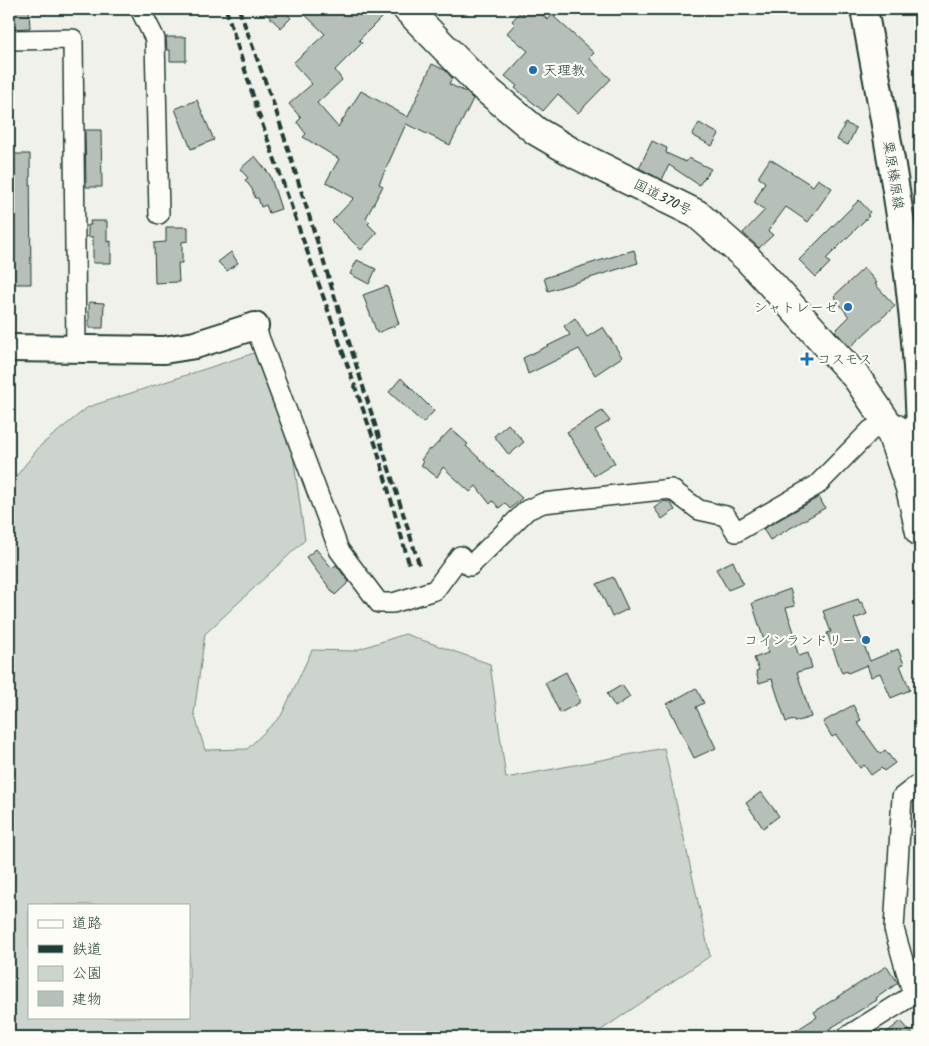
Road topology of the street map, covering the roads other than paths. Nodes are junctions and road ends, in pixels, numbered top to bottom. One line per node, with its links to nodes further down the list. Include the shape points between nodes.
1 (140, 9): 5 (street, via 155,39)
2 (407, 9): 10 (highway, 国道370号, via 481,85 536,131 577,155 697,214 748,259 857,378)
3 (864, 9): 6 (main road, 粟原榛原線)
4 (9, 40): 9 (street, via 73,40)
5 (159, 214)
6 (917, 306): 11 (main road, 粟原榛原線)
7 (255, 326): 9 (main road, via 195,345 164,350); 10 (street, via 340,550 379,603 393,603 435,590 460,556 470,566 527,510 543,503 671,490 699,510 726,516 736,532 817,485 872,430)
8 (9, 348): 9 (main road)
9 (76, 349)
10 (888, 424): 11 (highway, via 903,433); 13 (highway, 国道370号, via 910,488)
11 (920, 433): 12 (highway)
12 (920, 457)
13 (920, 532)
14 (920, 783): 15 (street, via 902,797 894,929)
15 (917, 1002): 16 (street)
16 (846, 1037)

